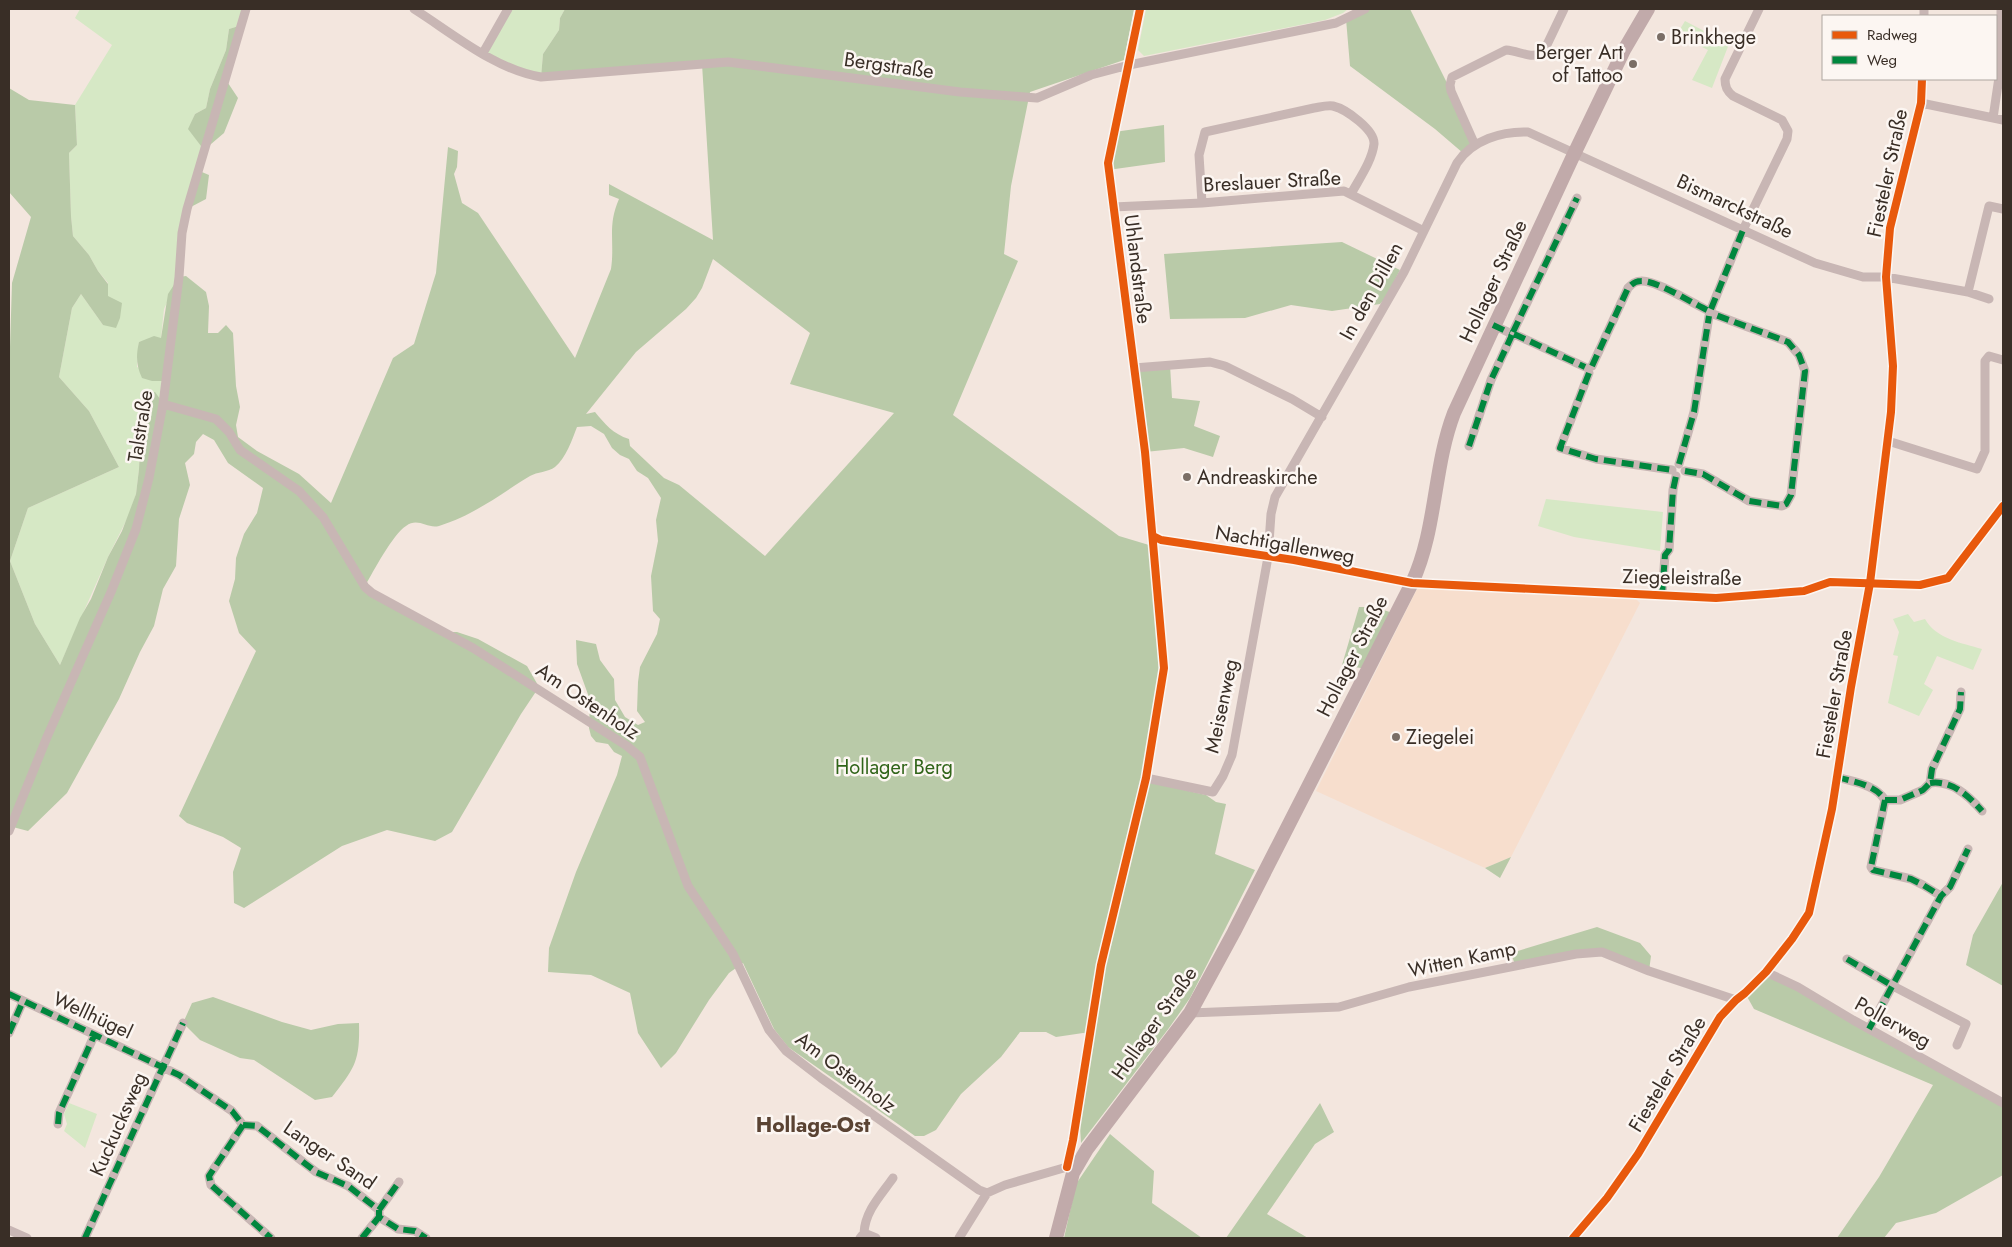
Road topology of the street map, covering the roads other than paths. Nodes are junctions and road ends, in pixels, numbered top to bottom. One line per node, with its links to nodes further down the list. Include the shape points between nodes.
1 (246, 9): 34 (street, Talstraße, via 187,209)
2 (414, 9): 10 (street, Bergstraße)
3 (508, 9): 10 (street)
4 (1140, 9): 11 (street, Uhlandstraße)
5 (1365, 9): 11 (street, Bergstraße, via 1330,24)
6 (1564, 9): 16 (street, via 1543,53 1536,56 1506,50 1452,77 1451,91)
7 (1648, 9): 17 (main road, Hollager Straße, via 1624,50)
8 (1759, 9): 23 (street, via 1725,84 1732,96 1782,120 1788,131)
9 (2000, 9): 14 (street, via 2001,64)
10 (483, 53): 11 (street, Bergstraße, via 524,74 541,77 728,62 960,92 1036,98 1090,75)
11 (1129, 65): 21 (street, Uhlandstraße, via 1108,164)
12 (1922, 80): 13 (street, Fiesteler Straße)
13 (1920, 103): 14 (street); 25 (street, Fiesteler Straße, via 1890,228)
14 (1993, 118): 15 (street)
15 (2003, 120)
16 (1475, 145): 17 (street, In den Dillen, via 1514,131 1528,132); 24 (street, In den Dillen, via 1463,153 1457,163)
17 (1575, 152): 23 (street, Bismarckstraße); 29 (main road, Hollager Straße)
18 (1351, 194): 20 (street, Breslauer Straße, via 1344,191); 20 (street, via 1372,153 1374,142 1371,133 1346,110 1332,106 1205,132 1199,155); 24 (street, Breslauer Straße)
19 (1577, 198): 30 (street)
20 (1202, 203): 21 (street, Breslauer Straße)
21 (1113, 207): 32 (street, Uhlandstraße)
22 (2003, 209): 26 (street, via 1989,206)
23 (1743, 230): 25 (street, Bismarckstraße, via 1836,270 1863,277); 28 (street)
24 (1424, 231): 35 (street, In den Dillen)
25 (1886, 277): 26 (street, Bismarckstraße); 36 (street, Fiesteler Straße, via 1892,366)
26 (1968, 292): 27 (street, Bismarckstraße)
27 (1990, 299)
28 (1710, 312): 33 (street, via 1661,286 1641,280 1633,283); 38 (street, via 1694,412); 38 (street, via 1788,342 1799,355 1805,371 1792,495 1782,506 1749,500 1703,474)
29 (1493, 325): 30 (street); 42 (main road, Hollager Straße, via 1445,437 1428,537)
30 (1512, 334): 33 (street); 37 (street, via 1491,380)
31 (2003, 360): 36 (street, via 1989,356 1985,361 1985,451 1978,469)
32 (1134, 368): 35 (street, via 1210,362 1225,366); 40 (street, Uhlandstraße)
33 (1588, 368): 38 (street, via 1560,448 1596,459)
34 (163, 404): 51 (street, Talstraße, via 136,529); 73 (street, Am Ostenholz, via 216,419 240,450 298,491 323,517 365,587 372,593 473,648 640,757 688,886 732,954 769,1030 786,1051 832,1086)
35 (1322, 417): 41 (street, In den Dillen, via 1275,497)
36 (1888, 441): 43 (street, Fiesteler Straße)
37 (1469, 446)
38 (1678, 470): 44 (street)
39 (2003, 506): 43 (street, Ziegeleistraße, via 1948,578 1920,585)
40 (1153, 536): 41 (street, Nachtigallenweg)
41 (1268, 557): 42 (street, Nachtigallenweg); 47 (street, Meisenweg, via 1232,754 1218,786 1213,792)
42 (1412, 583): 44 (street, Ziegeleistraße); 60 (main road, Hollager Straße)
43 (1870, 583): 44 (street, Ziegeleistraße, via 1830,582 1804,591 1716,598); 46 (street, Fiesteler Straße)
44 (1662, 595)
45 (1961, 692): 48 (street, via 1960,709 1932,769)
46 (1837, 777): 49 (street, via 1870,787 1882,794); 55 (street, Fiesteler Straße, via 1809,914)
47 (1146, 778)
48 (1930, 783): 49 (street, via 1900,800); 50 (street, via 1940,781 1953,787)
49 (1885, 800): 53 (street, via 1871,867 1917,882)
50 (1982, 810)
51 (9, 831)
52 (1968, 849): 53 (street, via 1950,887)
53 (1941, 896): 56 (street)
54 (1846, 959): 56 (street)
55 (1766, 972): 58 (street, Fiesteler Straße); 62 (street, Pollerweg)
56 (1893, 986): 62 (street); 65 (street, via 1966,1024)
57 (9, 994): 59 (street, Wellhügel)
58 (1736, 1000): 60 (street, Witten Kamp, via 1602,952 1568,955 1418,985 1339,1007); 85 (street, Fiesteler Straße, via 1720,1017 1638,1154)
59 (23, 1001): 63 (street); 64 (street, Wellhügel)
60 (1190, 1013): 70 (main road, Hollager Straße, via 1087,1148)
61 (183, 1023): 66 (street, Kuckucksweg)
62 (1869, 1029): 67 (street, Pollerweg)
63 (9, 1033)
64 (94, 1036): 66 (street, Wellhügel); 68 (street, via 60,1112)
65 (1957, 1045)
66 (162, 1067): 69 (street, Langer Sand, via 232,1112); 78 (street, Kuckucksweg)
67 (2003, 1103)
68 (58, 1124)
69 (243, 1125): 74 (street, Langer Sand, via 256,1126 316,1172 348,1186); 79 (street, via 209,1176 211,1185)
70 (1075, 1169): 73 (street, via 1067,1167); 84 (main road, Hollager Straße)
71 (893, 1178): 76 (street, via 868,1213)
72 (399, 1182): 74 (street, Langer Sand)
73 (987, 1193): 83 (street)
74 (379, 1214): 80 (street); 81 (street, Langer Sand, via 398,1229 415,1231)
75 (9, 1230): 77 (street)
76 (862, 1236): 82 (street)
77 (27, 1238)
78 (85, 1238)
79 (272, 1238)
80 (362, 1238)
81 (426, 1238)
82 (876, 1238)
83 (959, 1238)
84 (1056, 1238)
85 (1573, 1238)

